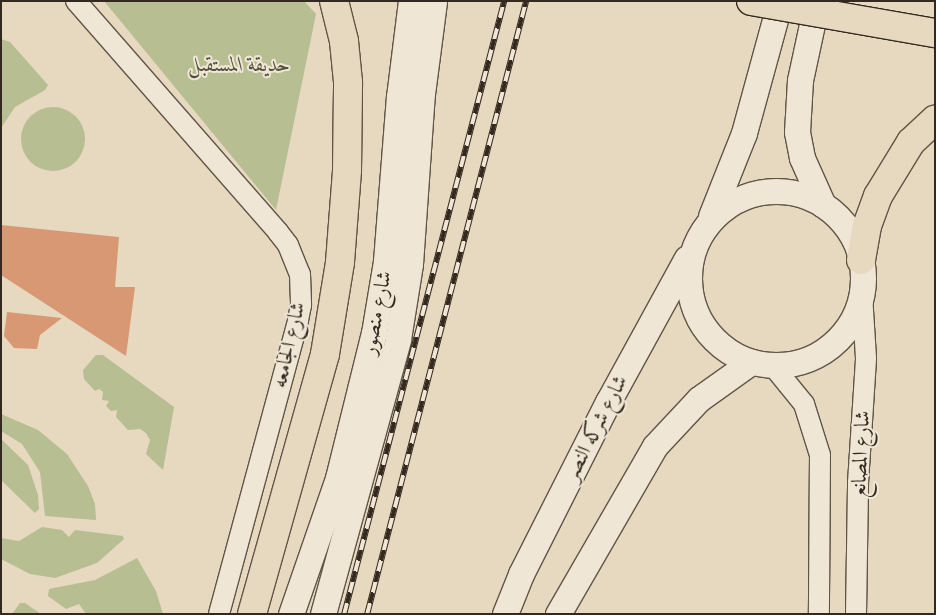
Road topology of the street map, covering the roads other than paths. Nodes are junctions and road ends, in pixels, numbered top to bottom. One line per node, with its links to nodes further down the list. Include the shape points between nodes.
1 (76, 1): 16 (street, شارع الجامعه, via 288,244 300,274 298,320)
2 (334, 1): 17 (highway, via 344,41 348,82 345,216 334,308 325,354)
3 (411, 1): 18 (street, شارع منصور, via 399,97 386,261 376,324 338,478)
4 (434, 1): 19 (street, شارع منصور, via 422,85 410,264 398,339)
5 (751, 1): 8 (highway, bridge)
6 (780, 1): 11 (street, via 744,133)
7 (817, 1): 10 (street, via 800,80 797,132 802,158)
8 (935, 33)
9 (935, 120): 13 (highway, via 911,142 878,196 866,226)
10 (823, 204): 11 (street, via 808,197 774,190 741,198); 13 (street, via 848,228)
11 (711, 216): 12 (street)
12 (694, 245): 15 (street, via 688,277 694,309 722,347); 20 (street, شارع شركه النصر, via 608,402 521,574)
13 (861, 260): 14 (street)
14 (862, 294): 15 (street, via 851,323 831,346 804,361); 23 (street, شارع المصانع, via 866,358 858,483)
15 (762, 364): 21 (street, via 699,399 655,446); 22 (street, شارع المصانع, via 804,404 820,455)
16 (219, 614)
17 (252, 614)
18 (292, 614)
19 (324, 614)
20 (505, 614)
21 (558, 614)
22 (819, 614)
23 (856, 614)

